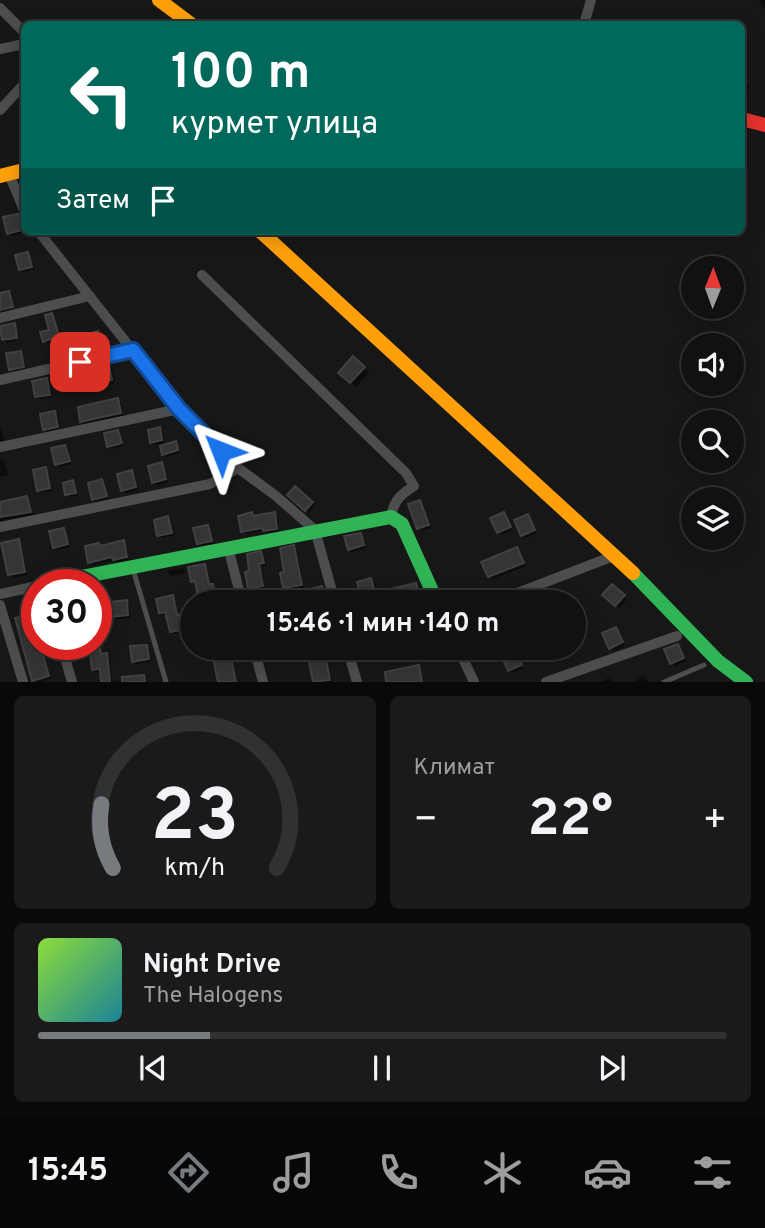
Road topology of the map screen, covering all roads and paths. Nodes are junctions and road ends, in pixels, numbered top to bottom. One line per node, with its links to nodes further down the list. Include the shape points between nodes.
1 (159, 0): 4 (street)
2 (591, 0): 5 (street)
3 (0, 8): 6 (street)
4 (187, 21)
5 (585, 21)
6 (21, 29)
7 (21, 45): 8 (street)
8 (0, 49)
9 (21, 88): 10 (street)
10 (0, 110)
11 (745, 119): 12 (street)
12 (764, 121)
13 (5, 175): 14 (street)
14 (21, 204)
15 (41, 235): 18 (street)
16 (264, 235): 29 (street)
17 (202, 275): 25 (street, via 406,473 414,486 399,495)
18 (90, 296): 19 (street); 20 (street)
19 (0, 318)
20 (133, 350): 21 (street); 22 (street)
21 (0, 380)
22 (179, 409): 23 (street); 24 (street)
23 (0, 447)
24 (238, 468): 26 (street, via 210,484); 27 (street)
25 (391, 517): 27 (street); 35 (street, via 401,524)
26 (0, 527)
27 (316, 530): 28 (street); 34 (street)
28 (228, 547): 30 (street); 33 (street)
29 (616, 555): 36 (street); 53 (street, via 718,661)
30 (132, 566): 31 (street); 47 (lane)
31 (112, 570)
32 (21, 589): 37 (street)
33 (239, 590)
34 (332, 590)
35 (431, 590)
36 (525, 590)
37 (0, 594)
38 (0, 604): 45 (street)
39 (677, 636): 51 (street)
40 (66, 660): 46 (street)
41 (257, 660): 48 (street)
42 (350, 660): 49 (street)
43 (464, 660): 50 (street)
44 (704, 664): 52 (lane)
45 (23, 682)
46 (72, 682)
47 (166, 682)
48 (263, 682)
49 (356, 682)
50 (474, 682)
51 (546, 682)
52 (664, 682)
53 (746, 682)

